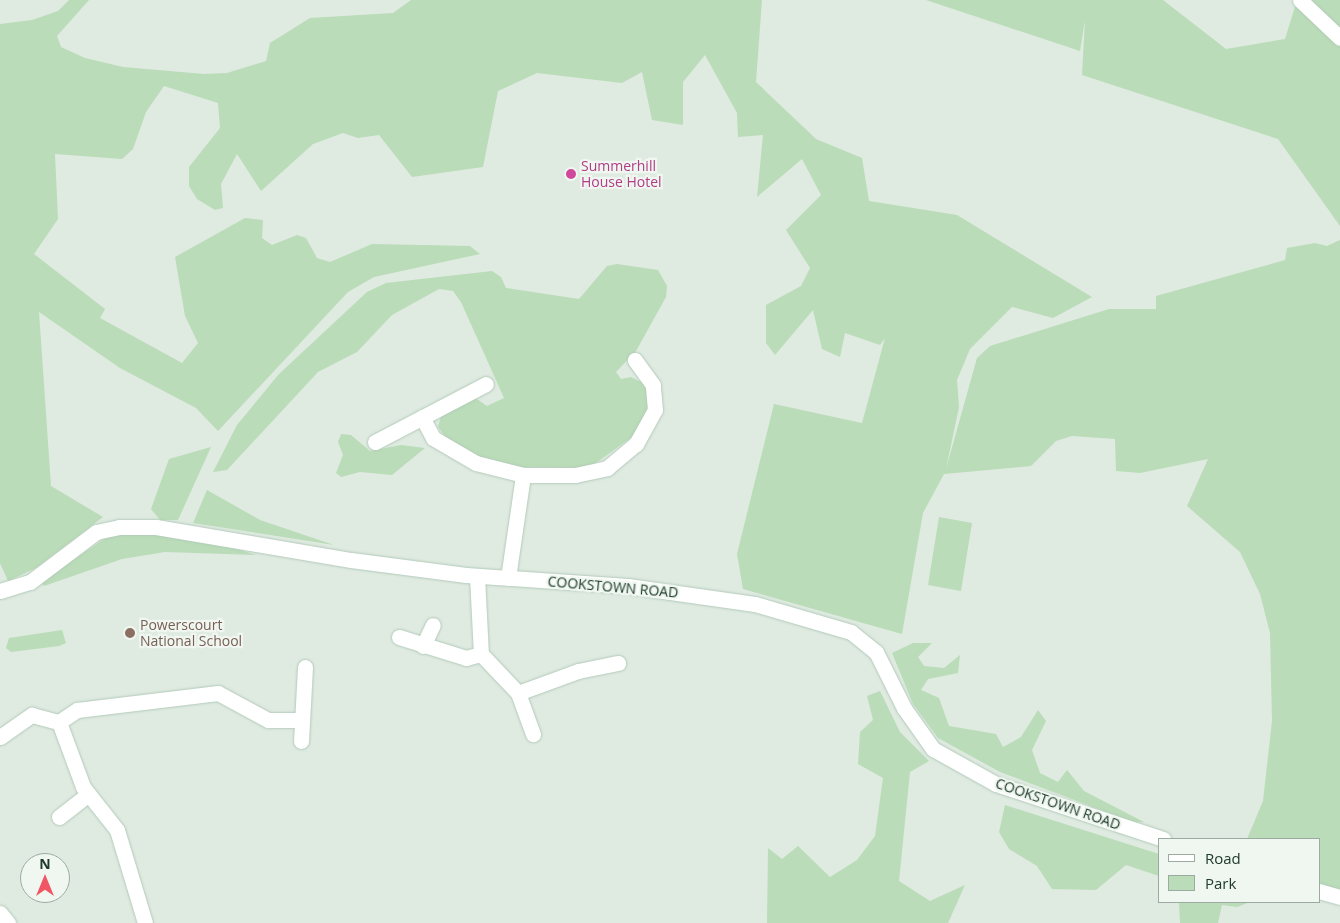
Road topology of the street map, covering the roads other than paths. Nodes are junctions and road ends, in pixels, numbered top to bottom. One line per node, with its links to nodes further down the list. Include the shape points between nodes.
1 (1300, 0): 2 (street)
2 (1340, 38)
3 (635, 360): 7 (street, via 653,385 655,410 636,444 607,468 575,475)
4 (486, 384): 5 (street)
5 (422, 417): 6 (street); 7 (street, via 433,438 476,463)
6 (375, 442)
7 (522, 475): 9 (street)
8 (477, 576): 9 (street, COOKSTOWN ROAD); 10 (street, COOKSTOWN ROAD, via 351,560 187,530 119,526 96,532 30,582); 14 (street)
9 (508, 578): 25 (street, COOKSTOWN ROAD, via 734,600 851,632 876,652 904,708 933,749 996,784)
10 (0, 591)
11 (432, 625): 13 (street)
12 (399, 637): 13 (street)
13 (423, 646): 14 (street, via 466,658)
14 (482, 654): 17 (street)
15 (618, 663): 17 (street, via 578,671)
16 (306, 668): 18 (street)
17 (518, 692): 20 (street)
18 (302, 720): 19 (street, via 268,720 218,693 77,710); 22 (street)
19 (59, 722): 21 (street, via 32,715); 23 (street, via 76,774)
20 (533, 734)
21 (0, 737)
22 (301, 741)
23 (88, 794): 24 (street); 30 (street, via 117,830)
24 (59, 817)
25 (1160, 838)
26 (1320, 890): 27 (street)
27 (1340, 898)
28 (0, 913): 29 (street)
29 (8, 923)
30 (145, 923)

